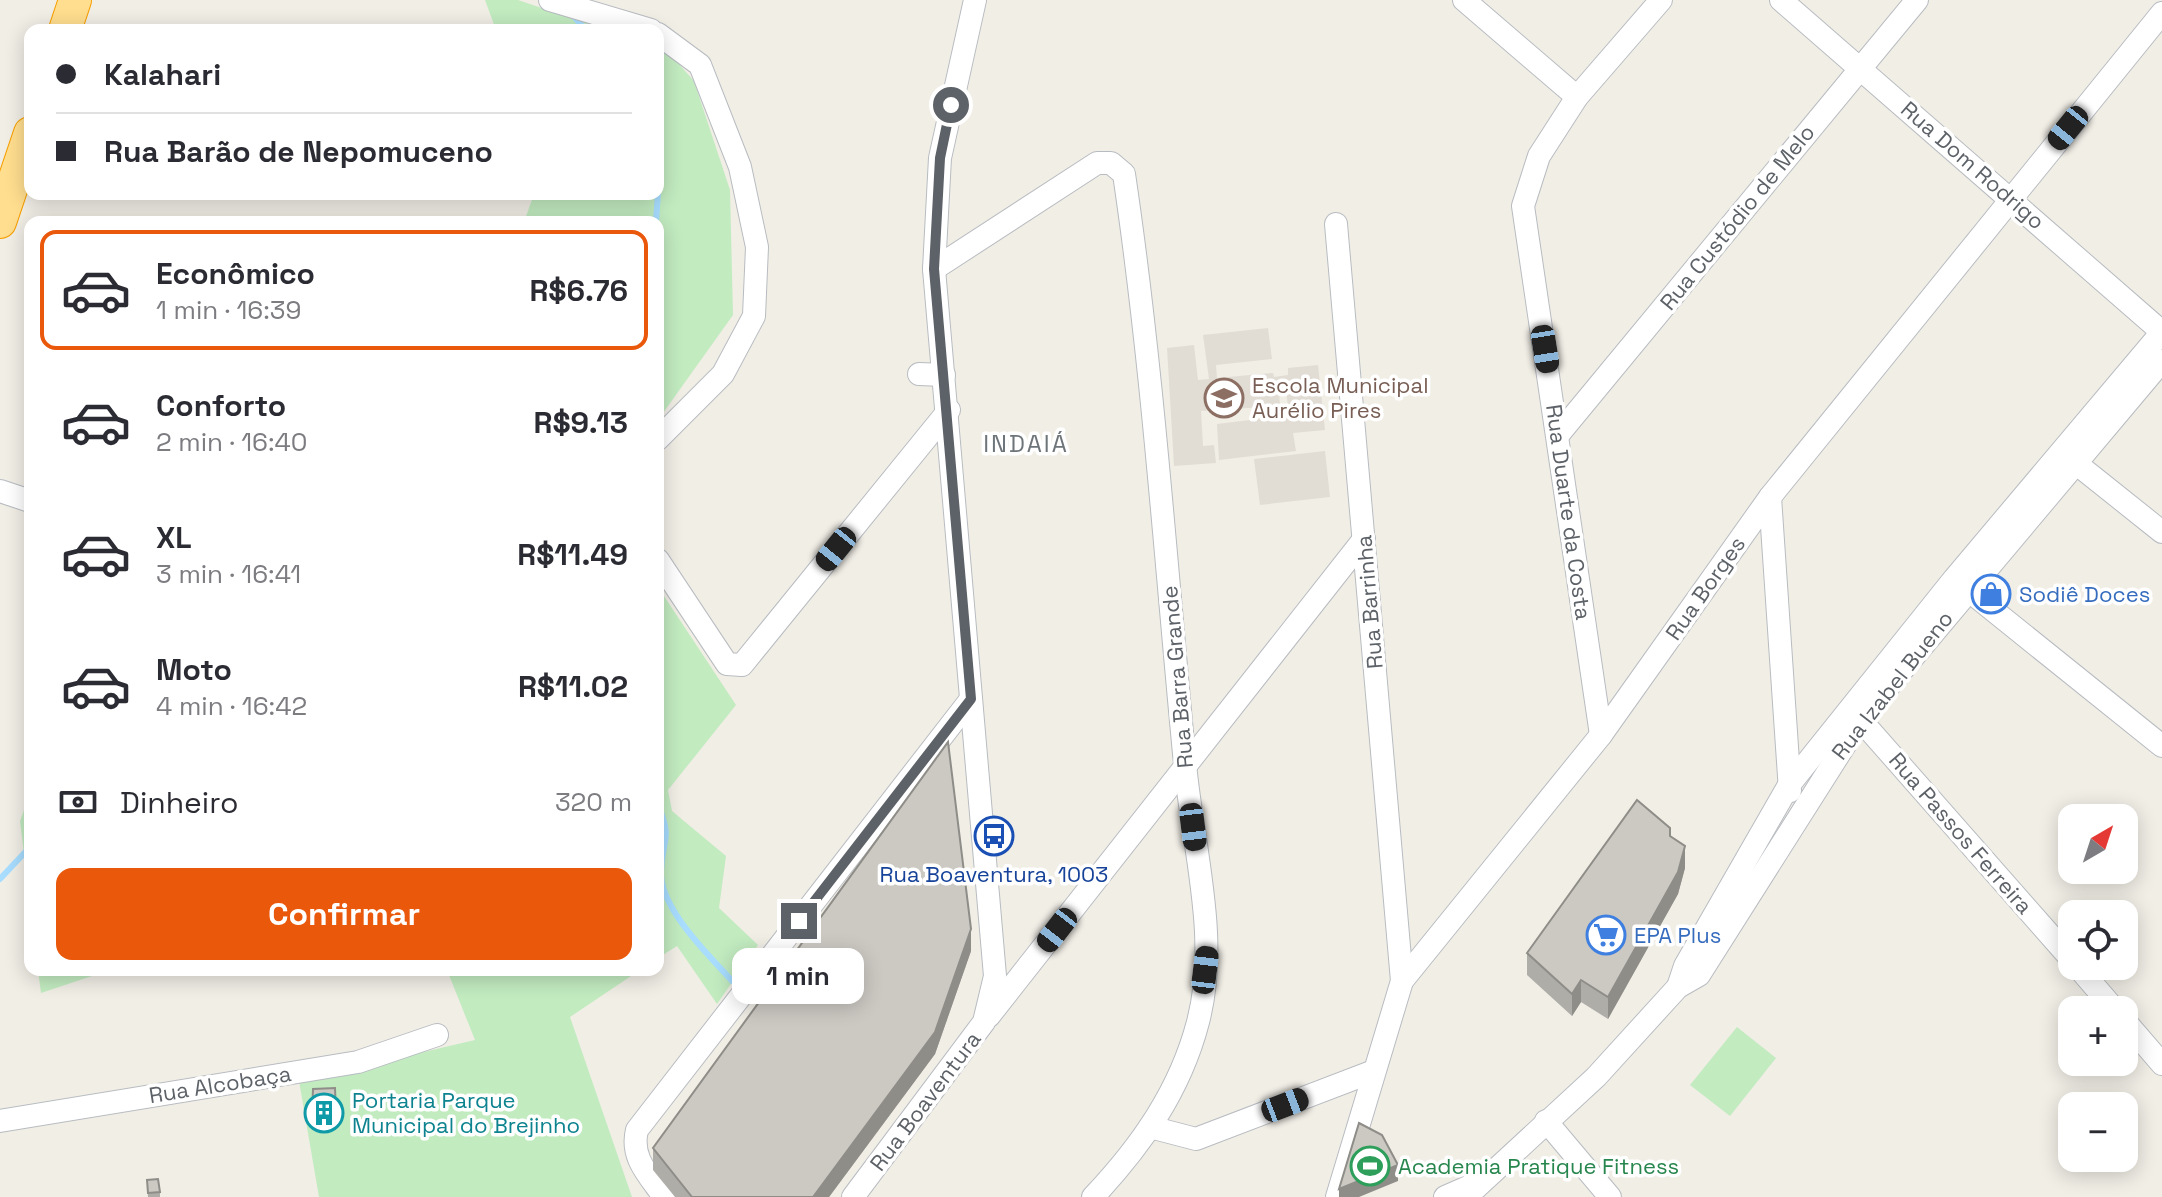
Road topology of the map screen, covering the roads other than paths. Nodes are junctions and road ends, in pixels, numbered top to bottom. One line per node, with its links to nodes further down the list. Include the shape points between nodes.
1 (75, 0): 9 (highway)
2 (550, 0): 10 (street)
3 (975, 0): 18 (street, Rua Boaventura, via 940,158)
4 (1464, 0): 13 (street)
5 (1661, 0): 13 (street, Rua Duarte da Costa)
6 (1781, 0): 12 (street, Rua Dom Rodrigo)
7 (1917, 0): 12 (street, Rua Custódio de Melo)
8 (2162, 13): 15 (street, Rua Borges)
9 (67, 24)
10 (631, 24)
11 (664, 38): 24 (street, via 700,65 740,167 757,247 754,316 723,374)
12 (1860, 67): 15 (street, Rua Dom Rodrigo); 25 (street, Rua Custódio de Melo)
13 (1577, 97): 25 (street, Rua Duarte da Costa, via 1539,156 1523,206)
14 (24, 151): 16 (highway)
15 (2012, 197): 19 (street, Rua Dom Rodrigo); 28 (street, Rua Borges)
16 (0, 222)
17 (1336, 224): 31 (street, Rua Barrinha)
18 (934, 269): 22 (street, Rua Boaventura); 39 (street, Rua Barra Grande, via 1097,163 1111,163 1124,174 1143,304)
19 (2162, 332): 26 (street, Rua Izabel Bueno)
20 (2162, 361): 26 (street, Rua Izabel Bueno)
21 (919, 374): 22 (street)
22 (944, 375): 23 (street, Rua Boaventura)
23 (949, 410): 32 (street, via 742,665 727,664); 34 (street, Rua Boaventura)
24 (664, 433)
25 (1558, 435): 36 (street, Rua Duarte da Costa)
26 (2068, 457): 30 (street); 33 (street, Rua Izabel Bueno)
27 (0, 491): 29 (street)
28 (1770, 497): 36 (street, Rua Borges); 38 (street)
29 (24, 499)
30 (2162, 532)
31 (1364, 539): 39 (street); 44 (street, Rua Barrinha)
32 (664, 569)
33 (1960, 584): 35 (street, Rua Izabel Bueno); 37 (street)
34 (971, 699): 47 (street, Rua Boaventura, via 995,976); 56 (street, via 637,1130 636,1157)
35 (1855, 713): 38 (street, Rua Izabel Bueno); 41 (street, Rua Izabel Bueno); 42 (street, Rua Passos Ferreira)
36 (1601, 735): 44 (street, Rua Borges)
37 (2162, 746)
38 (1797, 761): 40 (street)
39 (1185, 769): 47 (street); 54 (street, Rua Barra Grande, via 1208,945 1198,1021 1176,1086)
40 (1789, 785): 41 (street, via 1790,811 1758,872); 45 (street, Rua Izabel Bueno)
41 (1756, 889): 45 (street, Rua Izabel Bueno, via 1699,975)
42 (2058, 944)
43 (2089, 980): 46 (street)
44 (1402, 981): 51 (street)
45 (1678, 987): 53 (street, Rua Izabel Bueno, via 1596,1077)
46 (2103, 996)
47 (984, 1022): 57 (street, Rua Boaventura)
48 (437, 1035): 52 (street, Rua Alcobaça, via 358,1062)
49 (2138, 1036): 50 (street)
50 (2162, 1064)
51 (1374, 1071): 54 (street, via 1196,1139); 59 (street)
52 (0, 1121)
53 (1546, 1121): 55 (street, Rua Izabel Bueno); 60 (street)
54 (1150, 1127): 58 (street, Rua Barra Grande)
55 (1458, 1193)
56 (664, 1197)
57 (853, 1197)
58 (1093, 1197)
59 (1337, 1197)
60 (1610, 1197)

